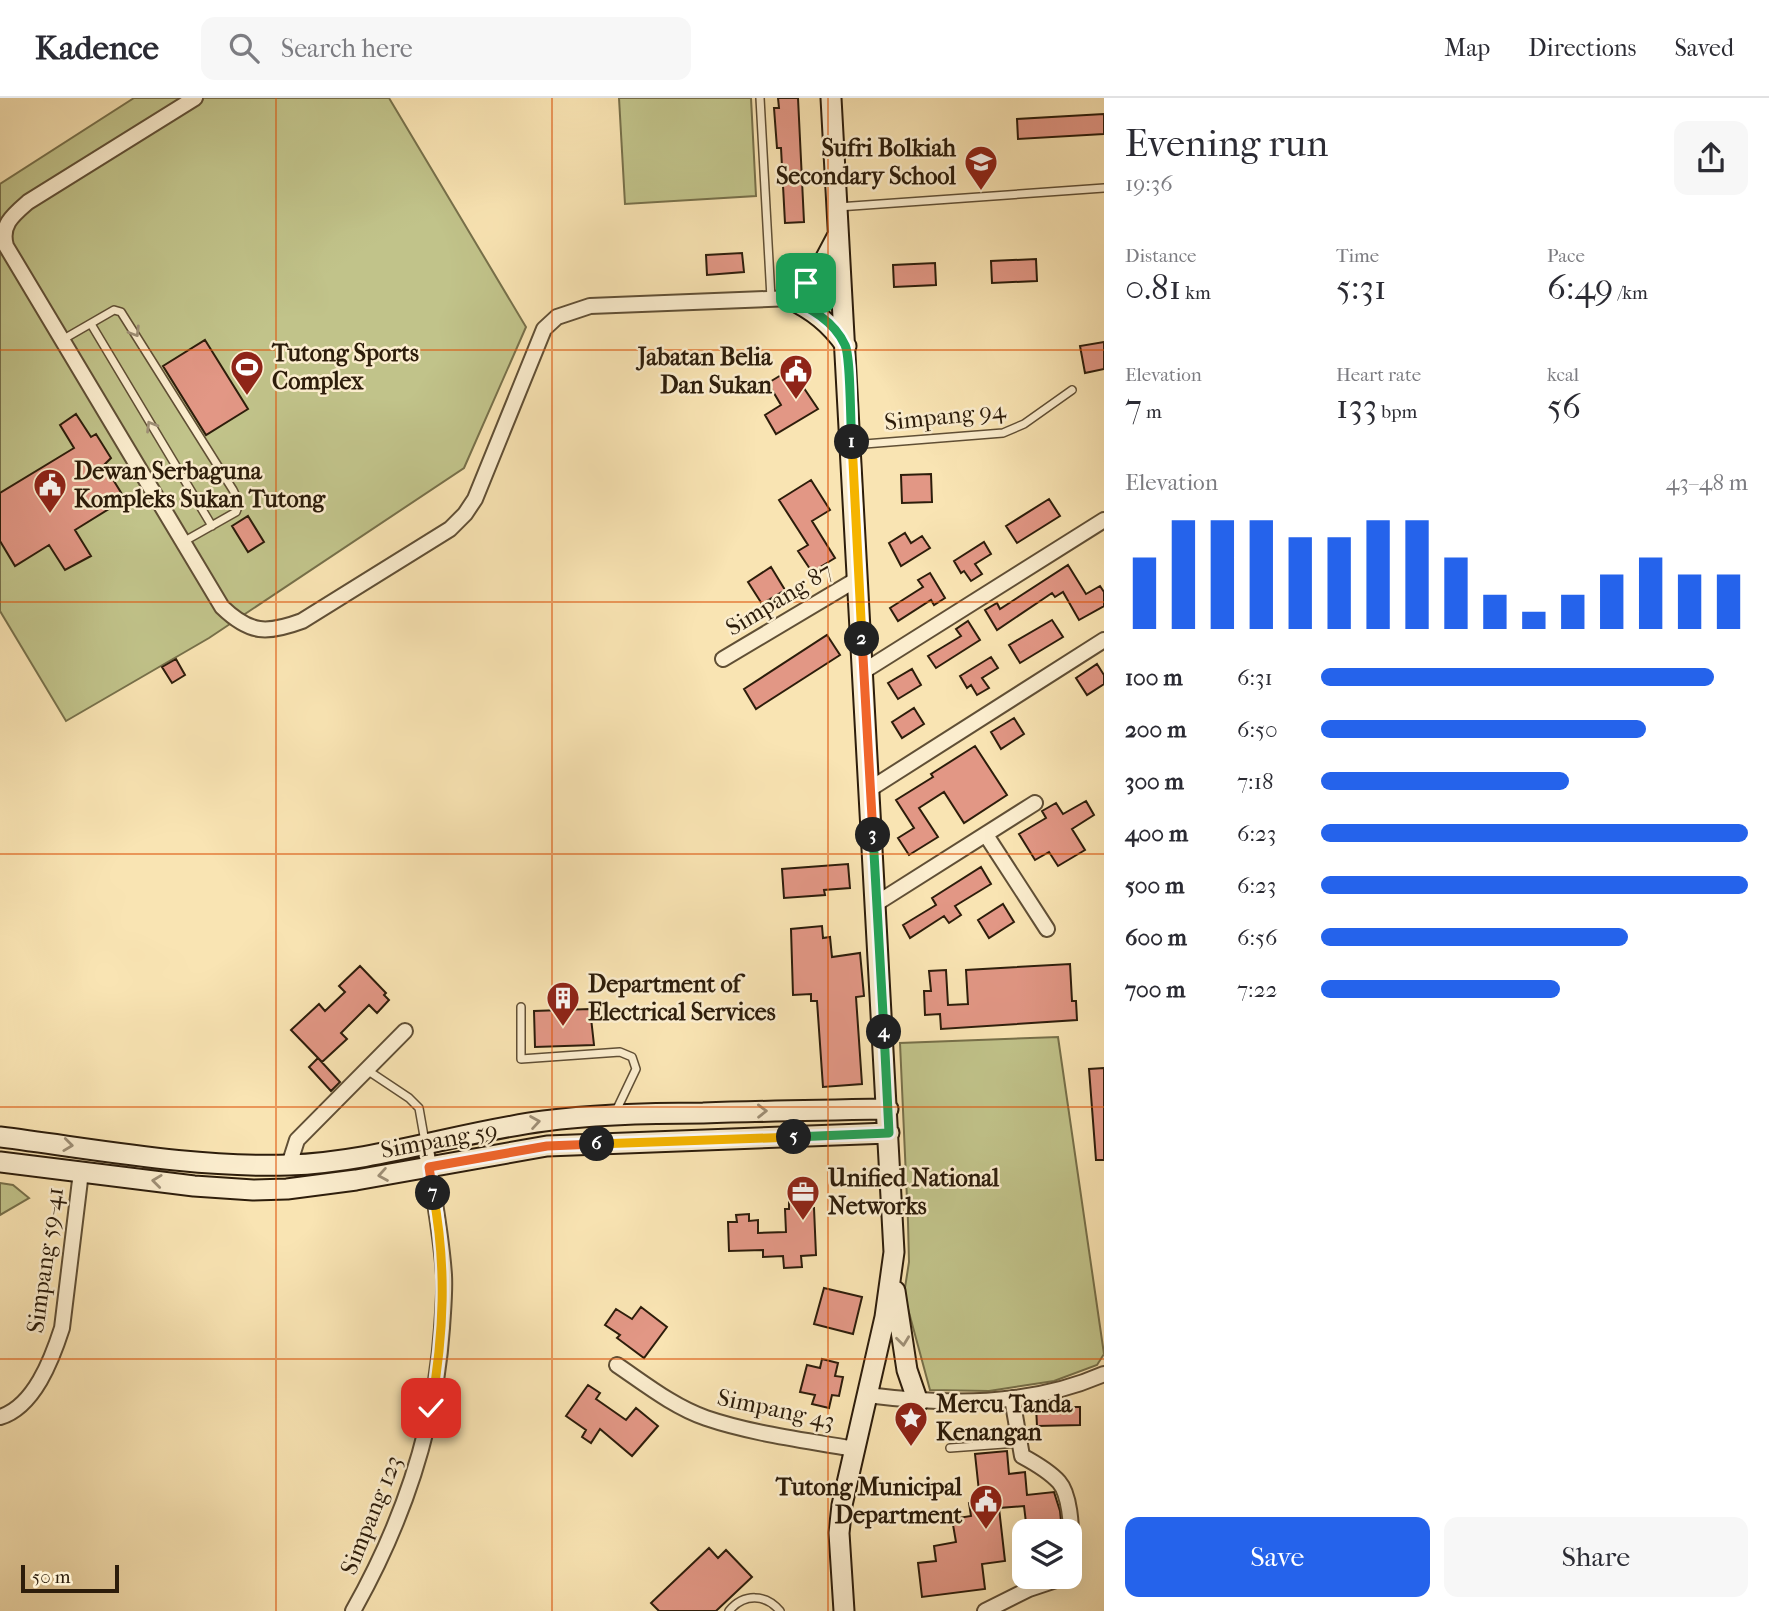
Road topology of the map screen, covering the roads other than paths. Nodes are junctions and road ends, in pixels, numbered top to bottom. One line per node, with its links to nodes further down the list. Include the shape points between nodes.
1 (195, 98): 10 (street, via 39,195 7,223 6,246)
2 (760, 98): 8 (lane)
3 (831, 98): 5 (street)
4 (1104, 188): 5 (lane)
5 (838, 207): 6 (street)
6 (839, 233): 7 (street); 8 (street, via 820,269)
7 (843, 296): 8 (street); 11 (street)
8 (779, 298): 11 (street, via 819,314); 16 (street, via 590,306 557,317 544,330 465,514 450,529 302,621 258,630 238,622 222,607)
9 (91, 324): 10 (lane); 15 (lane, one-way to 9); 15 (lane, one-way to 15, via 114,310 125,315 233,490 239,506 236,512)
10 (62, 340): 16 (street)
11 (846, 347): 13 (street)
12 (1072, 390): 13 (lane, Simpang 94, via 1003,433)
13 (852, 445): 17 (street)
14 (1104, 520): 20 (street)
15 (212, 526): 16 (lane)
16 (183, 542)
17 (859, 578): 19 (street, Simpang 87); 20 (street)
18 (1104, 640): 21 (street)
19 (723, 659)
20 (864, 671): 21 (street)
21 (870, 789): 24 (street)
22 (1035, 803): 23 (street)
23 (986, 835): 24 (street); 25 (street)
24 (877, 903): 29 (street)
25 (1047, 929)
26 (521, 1006): 30 (lane, via 521,1059 620,1052 632,1057 636,1069)
27 (405, 1031): 28 (street)
28 (367, 1070): 33 (lane, via 419,1108); 35 (street, via 297,1140)
29 (888, 1109): 30 (street, Simpang 59, one-way to 29); 31 (street)
30 (614, 1115): 33 (street, Simpang 59, one-way to 30, via 546,1121)
31 (889, 1133): 36 (street, Simpang 59, via 547,1146); 38 (street)
32 (0, 1137): 35 (street, Simpang 59, one-way to 35, via 197,1162)
33 (425, 1143): 35 (street, Simpang 59); 36 (street, Simpang 123)
34 (0, 1162): 37 (street, Simpang 59)
35 (289, 1165)
36 (429, 1167): 37 (street, Simpang 59, one-way to 37, via 321,1185 253,1190); 50 (street, Simpang 123, via 444,1278 436,1384 402,1507)
37 (81, 1172): 44 (street, Simpang 59-41, via 56,1347 23,1404)
38 (892, 1280): 41 (street); 43 (street, one-way to 43, via 907,1370)
39 (617, 1366): 47 (street, Simpang 43, via 704,1418)
40 (1104, 1374): 42 (street, via 1047,1393)
41 (867, 1395): 43 (street); 47 (street)
42 (1012, 1398): 43 (street); 45 (street)
43 (918, 1402)
44 (0, 1417)
45 (1018, 1443): 46 (lane); 48 (street, via 1022,1457 1060,1482 1067,1495)
46 (950, 1448)
47 (854, 1449): 53 (street, via 839,1532)
48 (1069, 1519)
49 (1029, 1589): 54 (street)
50 (353, 1611)
51 (729, 1611): 52 (lane, via 752,1597 772,1602)
52 (780, 1611)
53 (844, 1611)
54 (985, 1611)

